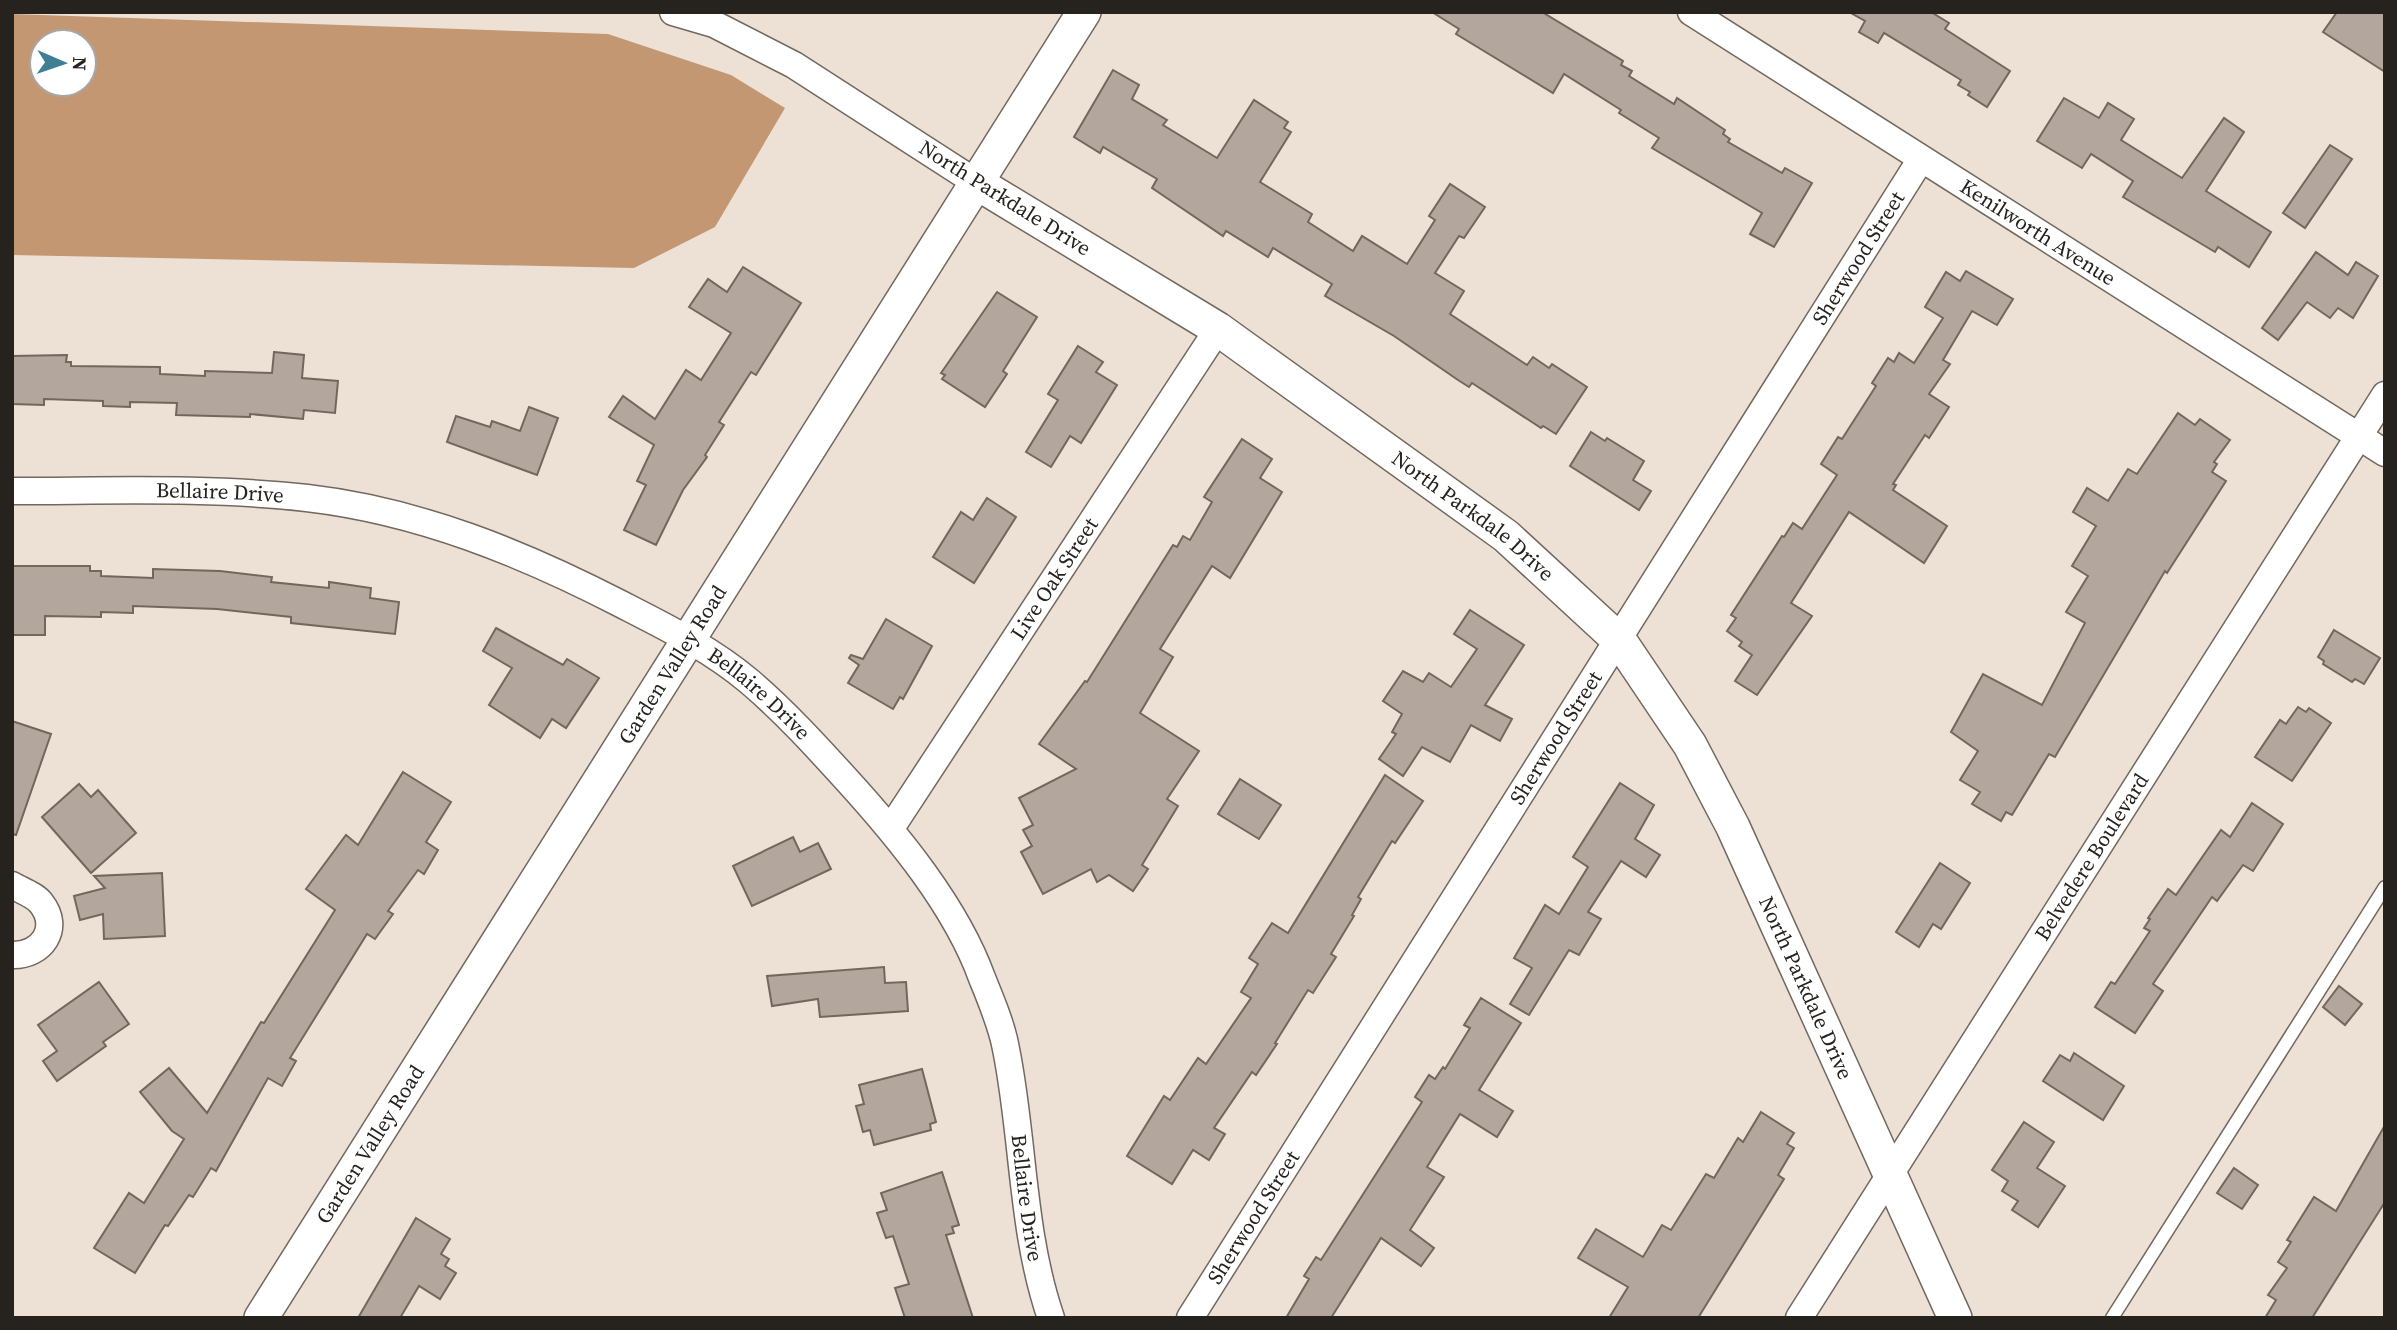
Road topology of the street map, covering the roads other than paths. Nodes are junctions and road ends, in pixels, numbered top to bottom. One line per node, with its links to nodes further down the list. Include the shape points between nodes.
1 (673, 12): 5 (street, North Parkdale Drive, via 757,44)
2 (1084, 12): 5 (street, Garden Valley Road)
3 (1691, 12): 4 (street, Kenilworth Avenue)
4 (1921, 159): 8 (street, Kenilworth Avenue); 12 (street, Sherwood Street)
5 (977, 183): 6 (street, North Parkdale Drive); 11 (street, Garden Valley Road)
6 (1219, 329): 12 (street, North Parkdale Drive, via 1506,536); 13 (street, Live Oak Street)
7 (2385, 395): 8 (street, Belvedere Boulevard)
8 (2360, 436): 9 (street, Kenilworth Avenue); 17 (street, Belvedere Boulevard)
9 (2385, 453)
10 (12, 491): 11 (street, Bellaire Drive, via 244,493 310,498 384,512 465,534 542,564)
11 (687, 638): 13 (street, Bellaire Drive, via 750,682); 18 (street, Garden Valley Road)
12 (1620, 640): 17 (street, North Parkdale Drive, via 1690,745 1733,827); 20 (street, Sherwood Street)
13 (891, 828): 19 (street, Bellaire Drive, via 949,913 981,973 1006,1048 1024,1194)
14 (12, 886): 16 (street, via 41,902 49,922 47,935 36,950)
15 (2385, 887): 23 (lane)
16 (12, 955)
17 (1890, 1173): 21 (street, Belvedere Boulevard); 22 (street, North Parkdale Drive)
18 (261, 1318)
19 (1051, 1318)
20 (1190, 1318)
21 (1798, 1318)
22 (1955, 1318)
23 (2112, 1318)

